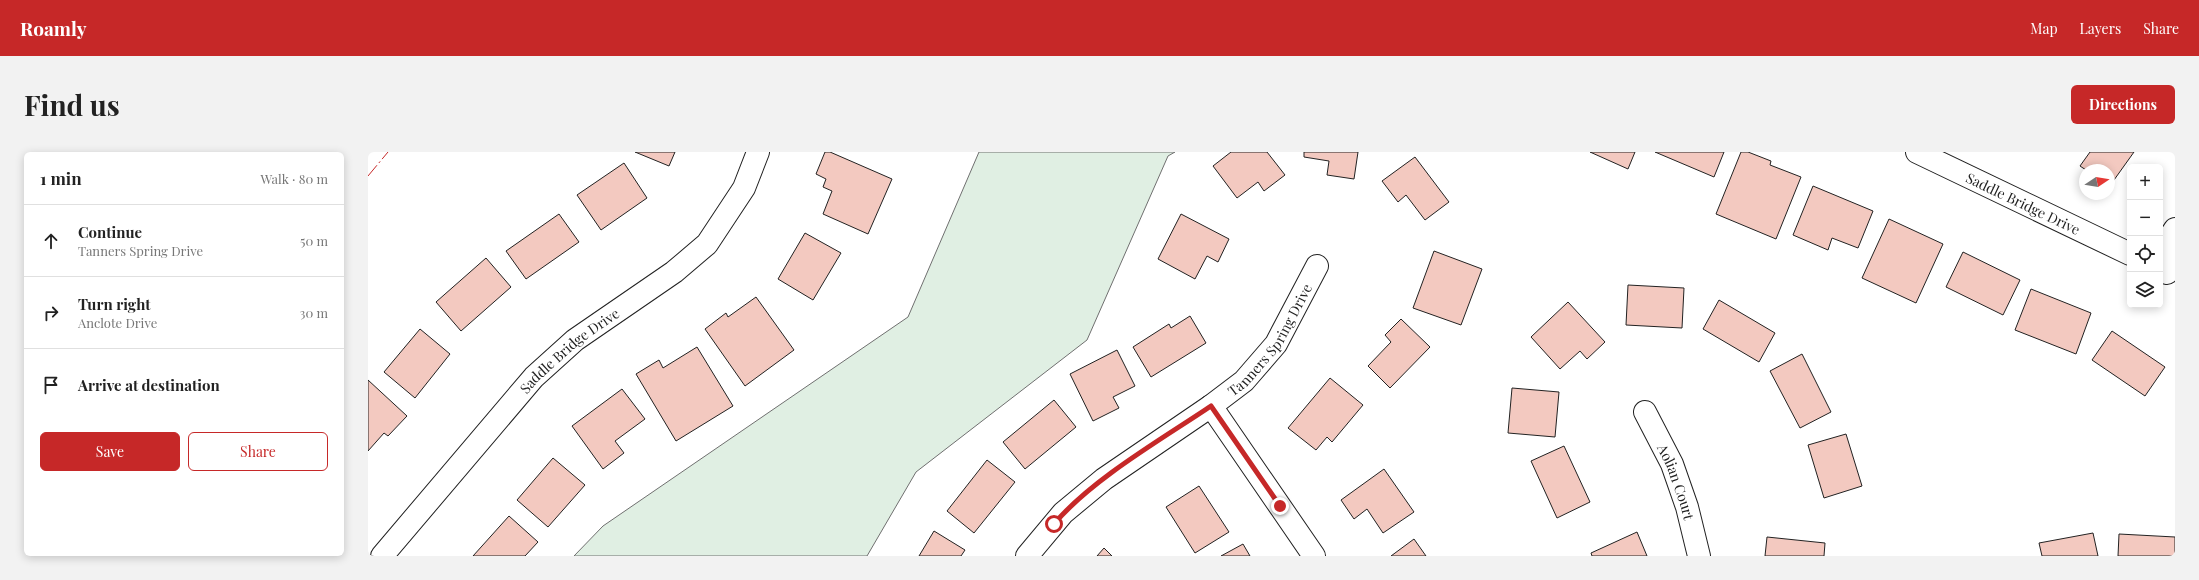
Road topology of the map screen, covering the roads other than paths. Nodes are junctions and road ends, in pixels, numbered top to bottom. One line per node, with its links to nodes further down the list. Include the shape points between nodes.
1 (758, 152): 9 (street, Saddle Bridge Drive, via 744,188 707,244 674,272 575,340 534,377)
2 (1917, 152): 4 (street, Saddle Bridge Drive)
3 (2175, 229): 6 (street, via 2171,235)
4 (2127, 253)
5 (1317, 266): 7 (street, Tanners Spring Drive, via 1276,344 1244,381)
6 (2167, 274)
7 (1211, 406): 10 (street, Tanners Spring Drive, via 1104,479 1063,513); 11 (street)
8 (1645, 412): 12 (street, Aolian Court, via 1672,464 1687,507)
9 (382, 556)
10 (1027, 556)
11 (1314, 556)
12 (1699, 556)

